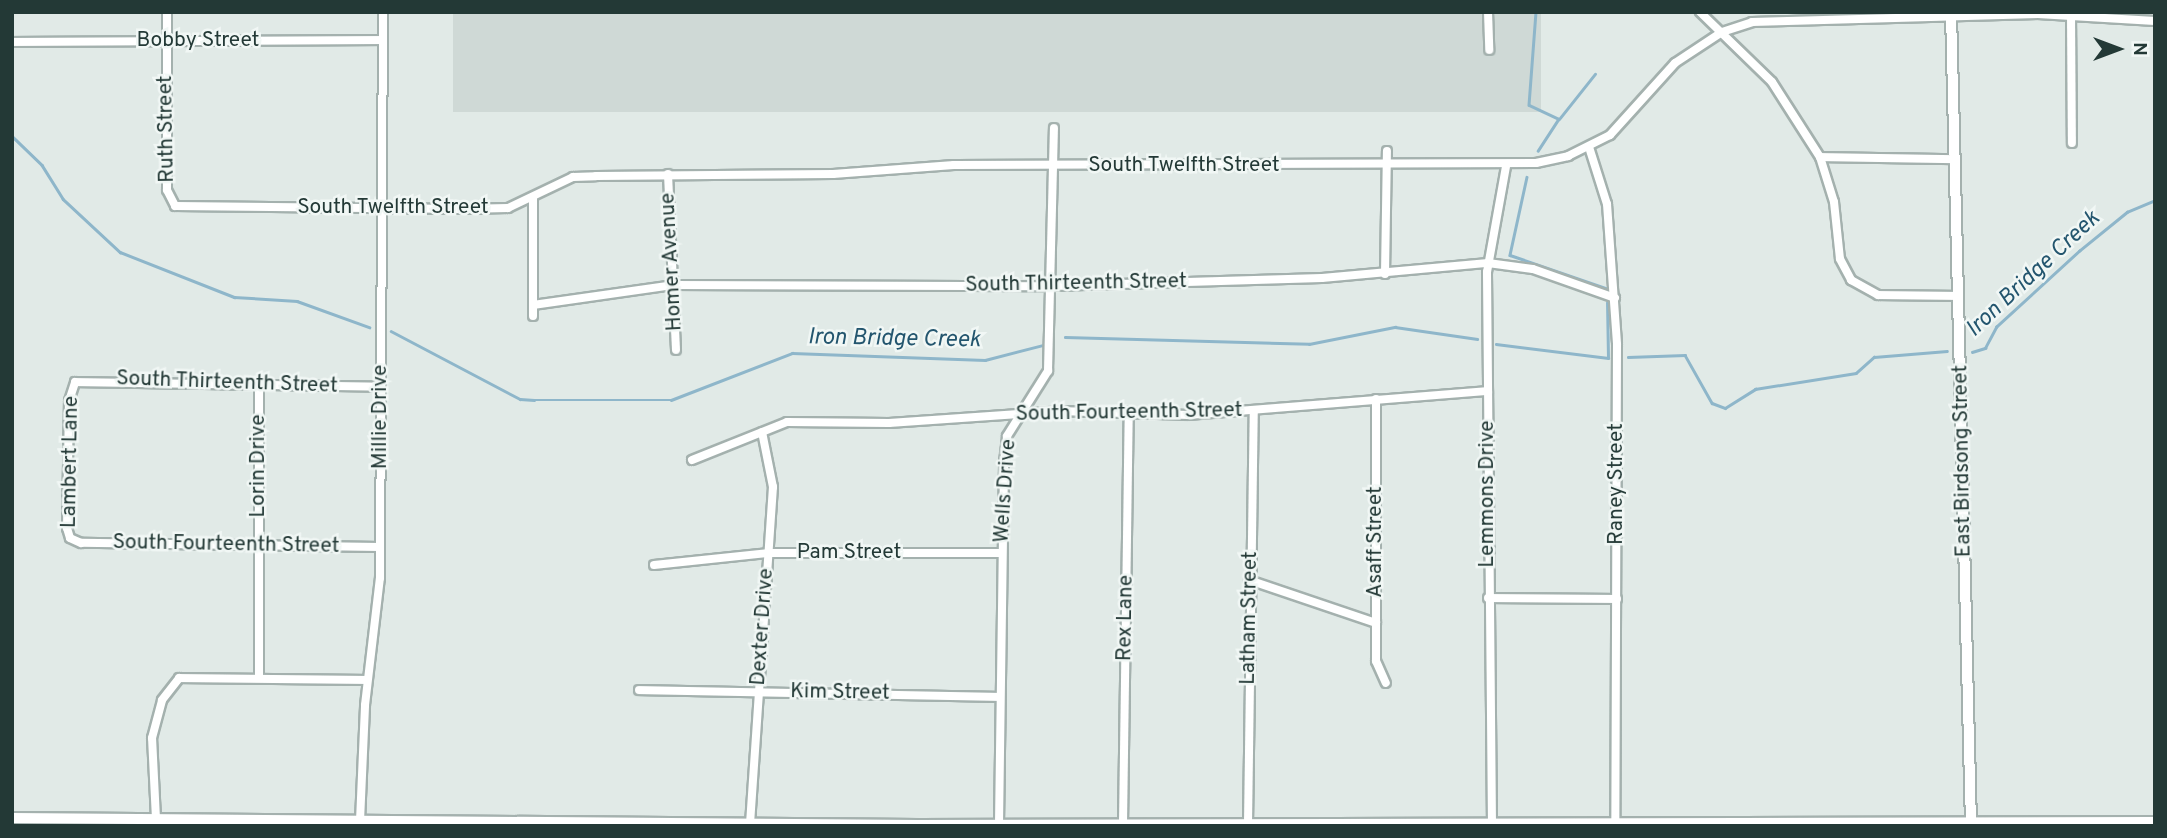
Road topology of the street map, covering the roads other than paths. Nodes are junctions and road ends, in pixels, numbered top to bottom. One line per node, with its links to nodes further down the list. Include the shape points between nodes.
1 (166, 12): 11 (street, Ruth Street)
2 (383, 12): 10 (street, Millie Drive)
3 (1488, 12): 13 (street)
4 (1700, 12): 9 (street)
5 (2071, 15): 6 (street, South Twelfth Street); 7 (street, South Twelfth Street); 15 (street)
6 (2118, 15): 8 (street, South Twelfth Street)
7 (1951, 16): 9 (street, South Twelfth Street, via 1780,19); 19 (street, East Birdsong Street)
8 (2155, 21)
9 (1722, 32): 16 (street, South Twelfth Street, via 1675,63 1628,120); 18 (street, via 1772,82)
10 (383, 40): 11 (street, Bobby Street); 26 (street, Millie Drive)
11 (166, 41): 12 (street, Bobby Street); 25 (street, Ruth Street)
12 (12, 42)
13 (1489, 50)
14 (1054, 128): 20 (street, Wells Drive)
15 (2072, 143)
16 (1589, 147): 22 (street, South Twelfth Street, via 1553,160); 32 (street, Raney Street, via 1606,197)
17 (1387, 150): 21 (street)
18 (1819, 157): 19 (street); 31 (street, via 1834,202 1840,259 1857,286 1878,295)
19 (1954, 159): 31 (street, East Birdsong Street)
20 (1054, 166): 21 (street, South Twelfth Street); 23 (street, South Twelfth Street); 30 (street, Wells Drive)
21 (1387, 166): 22 (street, South Twelfth Street); 28 (street)
22 (1506, 166): 27 (street, Lemmons Drive)
23 (668, 174): 24 (street, South Twelfth Street, via 573,177); 29 (street, Homer Avenue)
24 (533, 197): 26 (street, South Twelfth Street, via 508,208); 33 (street)
25 (171, 203): 26 (street, South Twelfth Street, via 183,208)
26 (382, 207): 38 (street, Millie Drive)
27 (1488, 264): 28 (street, South Thirteenth Street); 32 (street, South Thirteenth Street, via 1533,269); 39 (street, Lemmons Drive)
28 (1385, 274): 30 (street, South Thirteenth Street)
29 (673, 285): 30 (street, South Thirteenth Street); 33 (street, South Thirteenth Street); 35 (street, Homer Avenue)
30 (1052, 286): 43 (street, Wells Drive, via 1048,371)
31 (1959, 296): 78 (street, East Birdsong Street)
32 (1615, 298): 54 (street, Raney Street)
33 (533, 305): 34 (street)
34 (533, 316)
35 (676, 350)
36 (75, 382): 37 (street, South Thirteenth Street); 46 (street, Lambert Lane, via 69,401 68,490)
37 (259, 383): 38 (street, South Thirteenth Street); 47 (street, Lorin Drive)
38 (380, 387): 48 (street, Millie Drive)
39 (1488, 391): 40 (street, South Fourteenth Street); 53 (street, Lemmons Drive)
40 (1376, 399): 42 (street, South Fourteenth Street); 55 (street, Asaff Street)
41 (1129, 411): 42 (street, South Fourteenth Street, via 1189,415); 43 (street, South Fourteenth Street); 71 (street, Rex Lane)
42 (1254, 411): 52 (street, Latham Street)
43 (1019, 414): 44 (street, South Fourteenth Street, via 889,424 787,422); 50 (street, Wells Drive, via 1007,436)
44 (762, 432): 45 (street, South Fourteenth Street); 49 (street, Dexter Drive, via 773,466)
45 (692, 460)
46 (73, 541): 47 (street, South Fourteenth Street)
47 (260, 544): 48 (street, South Fourteenth Street); 56 (street, Lorin Drive)
48 (380, 547): 57 (street, Millie Drive)
49 (769, 553): 50 (street, Pam Street); 51 (street, Pam Street); 60 (street, Dexter Drive)
50 (1001, 553): 61 (street, Wells Drive)
51 (654, 565)
52 (1249, 580): 55 (street); 72 (street, Latham Street)
53 (1488, 598): 54 (street); 75 (street, Lemmons Drive)
54 (1617, 599): 77 (street, Raney Street)
55 (1376, 623): 58 (street, Asaff Street, via 1377,664)
56 (259, 675): 57 (street); 63 (street, via 193,674 175,681 162,700 152,738)
57 (368, 680): 64 (street, Millie Drive)
58 (1386, 683)
59 (639, 690): 60 (street, Kim Street)
60 (759, 692): 61 (street, Kim Street); 69 (street, Dexter Drive)
61 (999, 696): 70 (street, Wells Drive)
62 (12, 818): 63 (street)
63 (156, 819): 66 (street)
64 (360, 821): 66 (street); 67 (street)
65 (2155, 822): 78 (street)
66 (328, 823)
67 (456, 824): 68 (street)
68 (593, 824): 69 (street)
69 (750, 824): 73 (street)
70 (999, 824): 71 (street); 73 (street)
71 (1123, 824): 72 (street)
72 (1248, 824): 74 (street)
73 (918, 825)
74 (1381, 825): 75 (street)
75 (1492, 825): 76 (street)
76 (1549, 825): 77 (street)
77 (1615, 825): 78 (street)
78 (1971, 825)

